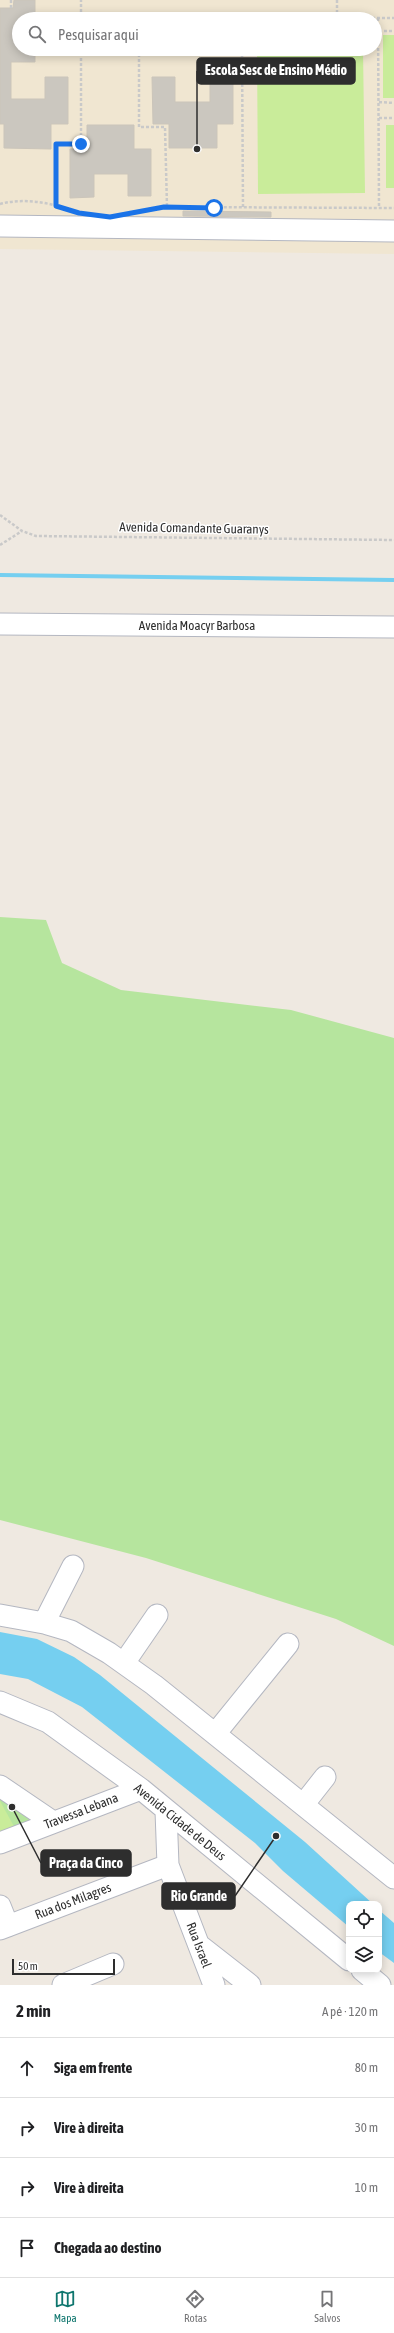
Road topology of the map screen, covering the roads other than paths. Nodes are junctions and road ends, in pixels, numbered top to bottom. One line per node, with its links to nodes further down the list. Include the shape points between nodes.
1 (0, 226): 2 (street)
2 (394, 231)
3 (0, 624): 4 (street, Avenida Moacyr Barbosa)
4 (394, 627)
5 (73, 1566): 8 (street)
6 (157, 1614): 10 (street)
7 (0, 1615): 8 (street)
8 (44, 1624): 10 (street, via 71,1631)
9 (288, 1644): 12 (street)
10 (124, 1664): 12 (street)
11 (0, 1702): 15 (street, Avenida Cidade de Deus, via 48,1722)
12 (216, 1734): 16 (street)
13 (325, 1777): 16 (street)
14 (0, 1786): 18 (street)
15 (140, 1789): 17 (street, Avenida Cidade de Deus); 18 (street, Travessa Lebana)
16 (302, 1805): 21 (street)
17 (166, 1811): 20 (street, Rua Israel); 25 (street, Avenida Cidade de Deus)
18 (53, 1822): 19 (street, Travessa Lebana)
19 (0, 1842)
20 (168, 1865): 23 (street, Rua dos Milagres); 24 (street, Rua Israel)
21 (394, 1878)
22 (0, 1906): 23 (street)
23 (4, 1928)
24 (199, 1944): 29 (street, Rua Israel); 30 (street)
25 (346, 1958)
26 (113, 1964): 28 (street)
27 (366, 1973): 31 (street)
28 (63, 1985)
29 (214, 1985)
30 (250, 1985)
31 (380, 1985)

